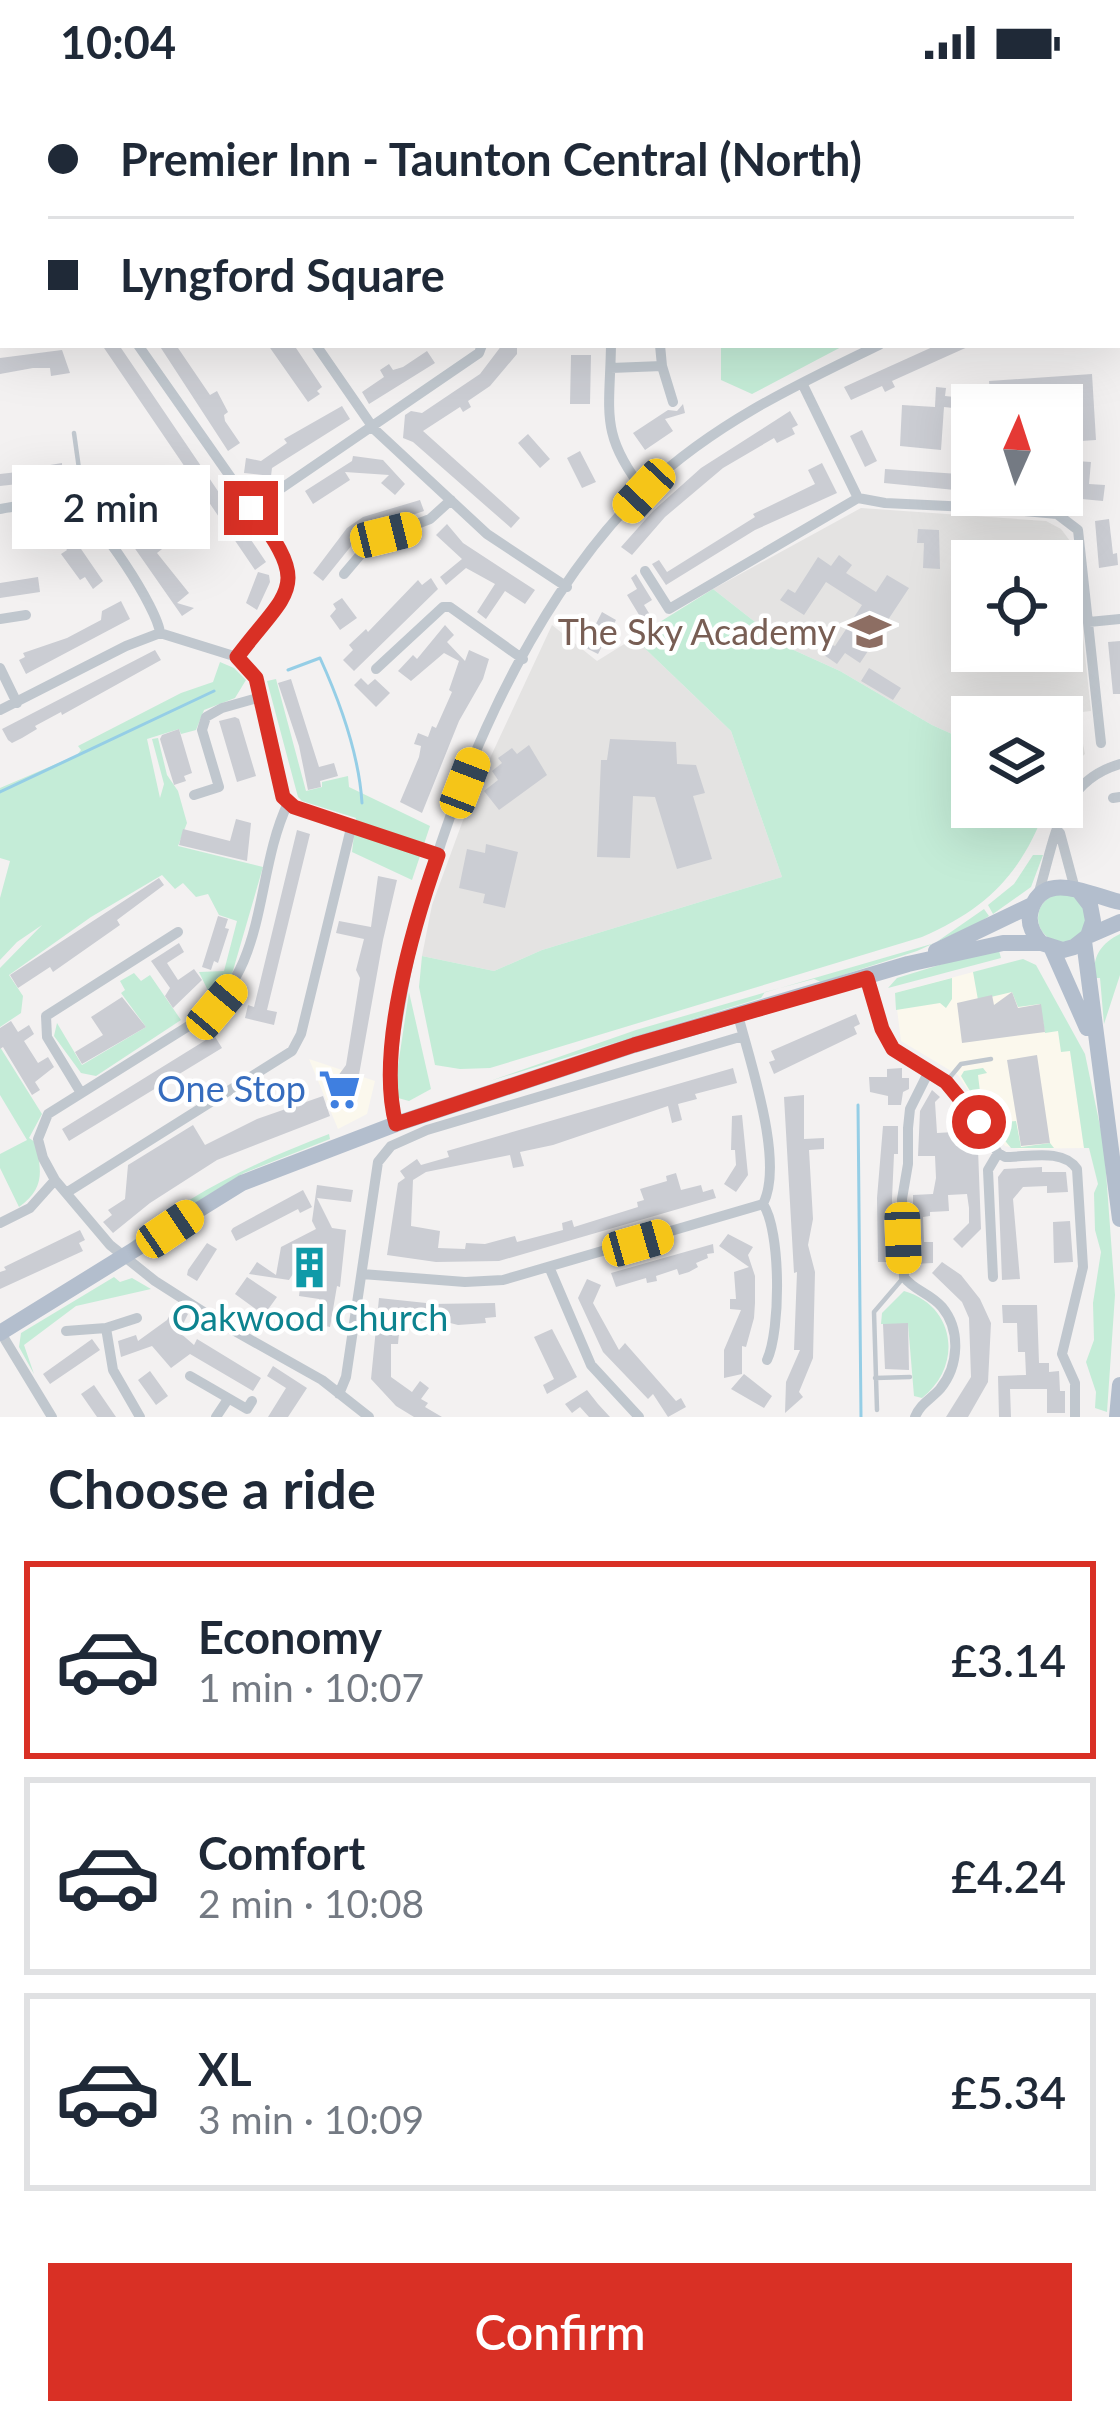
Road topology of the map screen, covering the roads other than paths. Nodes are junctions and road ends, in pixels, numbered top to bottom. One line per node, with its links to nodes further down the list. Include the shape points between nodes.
1 (140, 348): 19 (street)
2 (318, 348): 11 (street)
3 (481, 348): 11 (street)
4 (611, 348): 8 (street)
5 (660, 348): 7 (street)
6 (874, 348): 9 (street)
7 (662, 366): 8 (street); 10 (street)
8 (611, 368): 13 (street, via 610,431)
9 (802, 383): 13 (street, via 715,431); 14 (street)
10 (673, 402)
11 (371, 425): 15 (street); 19 (street)
12 (74, 433): 17 (lane, via 82,490)
13 (644, 491): 25 (street)
14 (858, 498): 16 (street); 23 (street, via 664,612)
15 (451, 500): 21 (street); 25 (street)
16 (951, 502)
17 (75, 506): 18 (street); 30 (street, via 146,597)
18 (0, 508)
19 (251, 508): 31 (street, via 280,550 287,591)
20 (1060, 516): 29 (street, via 1080,544)
21 (363, 552): 22 (street); 24 (street)
22 (374, 562)
23 (645, 571)
24 (344, 574)
25 (567, 587): 32 (street)
26 (26, 615): 27 (street)
27 (0, 619)
28 (1120, 619): 29 (street)
29 (1089, 622): 38 (street, via 1093,727)
30 (160, 633): 31 (street); 36 (street)
31 (237, 657): 35 (street)
32 (523, 659): 34 (street, via 442,607); 44 (street, via 478,747)
33 (0, 668): 36 (street)
34 (376, 669)
35 (261, 697): 40 (street, via 206,716 202,730 219,788); 41 (street)
36 (17, 703): 37 (street)
37 (0, 710)
38 (1101, 743)
39 (1120, 764): 43 (street, via 1070,795)
40 (194, 795)
41 (287, 802): 42 (street); 62 (street, via 232,988 217,1007)
42 (352, 824): 44 (street); 66 (street, via 292,1051)
43 (1060, 830): 45 (street); 46 (street)
44 (438, 855): 63 (street, via 395,1034 388,1085)
45 (1077, 891): 46 (main road, via 1055,887); 47 (main road); 51 (main road, via 1093,912)
46 (1035, 901): 53 (main road, via 1030,926); 54 (main road)
47 (1120, 902)
48 (1120, 922): 51 (main road)
49 (155, 929): 52 (street)
50 (178, 932): 52 (street)
51 (1086, 939): 53 (main road, via 1064,950); 58 (main road)
52 (164, 942): 62 (street, via 46,1016 47,1037)
53 (1047, 946): 54 (main road, via 1001,943); 58 (main road)
54 (908, 964): 55 (main road)
55 (867, 978): 56 (main road); 60 (street, via 893,1049)
56 (738, 1015): 57 (street); 63 (main road)
57 (743, 1036): 67 (street, via 762,1094 769,1188); 72 (street, via 391,1146 378,1162)
58 (1096, 1051): 68 (main road)
59 (991, 1059): 61 (lane, via 961,1064)
60 (928, 1072): 61 (street); 74 (street, via 910,1109)
61 (946, 1082): 64 (street)
62 (81, 1093): 65 (street, via 48,1114 40,1133)
63 (396, 1124): 70 (main road, via 242,1184)
64 (998, 1153): 73 (street, via 988,1171); 94 (street, via 1061,1156 1077,1169 1083,1267 1063,1354)
65 (56, 1180): 66 (street); 69 (street, via 30,1208)
66 (66, 1192): 70 (street)
67 (763, 1204): 71 (street); 79 (street, via 775,1264 776,1336)
68 (1120, 1219)
69 (0, 1223)
70 (126, 1257): 78 (main road); 84 (street)
71 (550, 1269): 72 (street, via 466,1282); 92 (street, via 591,1365)
72 (362, 1274): 84 (street)
73 (994, 1276)
74 (904, 1277): 82 (lane, via 874,1312); 93 (street, via 942,1307 955,1334 950,1373)
75 (136, 1318): 76 (street)
76 (106, 1328): 77 (street); 89 (street, via 113,1370)
77 (66, 1331)
78 (0, 1333): 88 (street)
79 (767, 1360)
80 (190, 1376): 85 (street)
81 (910, 1377): 82 (lane)
82 (875, 1378): 87 (lane)
83 (1120, 1385): 95 (main road)
84 (339, 1394): 91 (street)
85 (228, 1399): 86 (street, via 247,1409); 90 (street)
86 (252, 1401)
87 (878, 1410)
88 (52, 1417)
89 (140, 1417)
90 (216, 1417)
91 (369, 1417)
92 (639, 1417)
93 (915, 1417)
94 (1076, 1417)
95 (1117, 1417)

